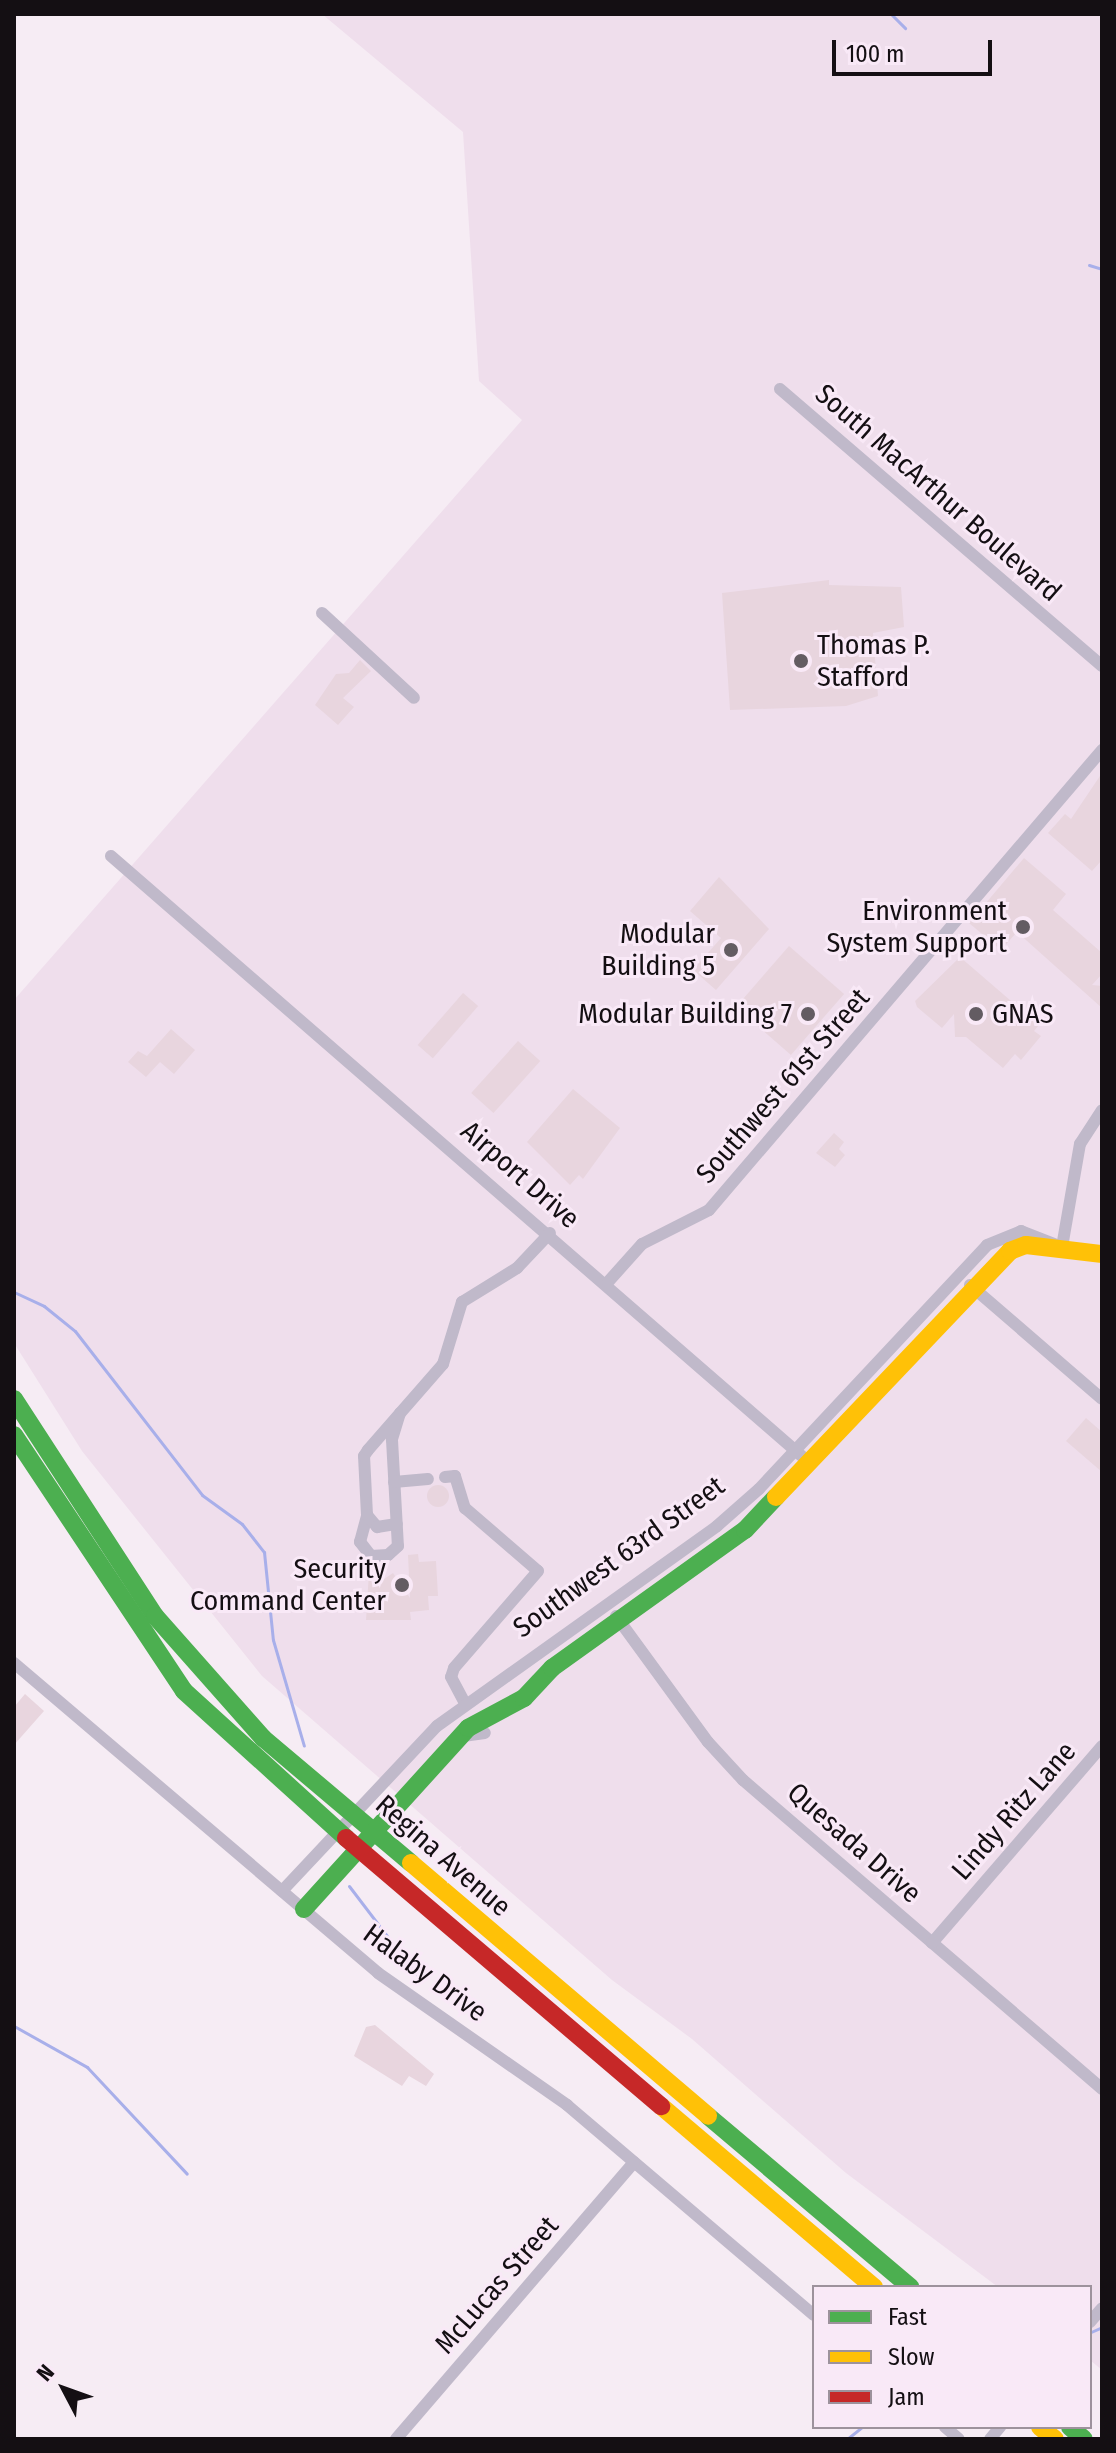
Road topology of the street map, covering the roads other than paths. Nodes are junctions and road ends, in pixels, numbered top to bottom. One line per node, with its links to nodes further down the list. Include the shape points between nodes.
1 (780, 389): 3 (street, South MacArthur Boulevard)
2 (322, 613): 4 (street)
3 (1102, 666)
4 (414, 698)
5 (1102, 750): 12 (street, Southwest 61st Street, via 709,1210 642,1244)
6 (111, 856): 8 (street, Airport Drive)
7 (1102, 1110): 9 (street, via 1080,1144)
8 (550, 1233): 12 (street, Airport Drive); 16 (street, via 517,1268 462,1302 443,1364)
9 (1062, 1247): 10 (main road, Southwest 63rd Street); 11 (street, Southwest 63rd Street, via 1036,1234 1002,1235); 13 (main road, Southwest 63rd Street, via 1010,1251)
10 (1102, 1254)
11 (959, 1275): 13 (street); 18 (street, Southwest 63rd Street)
12 (608, 1282): 18 (street, Airport Drive)
13 (974, 1289): 15 (street); 19 (main road, Southwest 63rd Street)
14 (14, 1399): 32 (main road, Regina Avenue, via 155,1616 203,1676)
15 (1102, 1399)
16 (400, 1413): 22 (street, via 392,1440); 23 (street, via 364,1456)
17 (14, 1435): 34 (main road, Regina Avenue, via 184,1691)
18 (796, 1450): 19 (street, Airport Drive); 25 (street, Southwest 63rd Street, via 717,1526)
19 (811, 1464): 26 (main road, Southwest 63rd Street, via 745,1530)
20 (450, 1476): 28 (street, via 459,1501 538,1571 454,1668 451,1677)
21 (428, 1479): 22 (street)
22 (394, 1482): 24 (street)
23 (367, 1515): 24 (street, via 377,1527); 24 (street, via 360,1542 371,1556 394,1552)
24 (397, 1524)
25 (607, 1603): 26 (street, Quesada Drive); 28 (street, Southwest 63rd Street)
26 (620, 1621): 30 (main road, Southwest 63rd Street, via 552,1668 524,1698 482,1717); 38 (street, Quesada Drive, via 708,1742 743,1780)
27 (14, 1663): 36 (street, Halaby Drive)
28 (465, 1703): 32 (street, Southwest 63rd Street, via 408,1752)
29 (485, 1733): 30 (street)
30 (447, 1746): 33 (main road, Southwest 63rd Street)
31 (1102, 1746): 38 (street, Lindy Ritz Lane)
32 (352, 1814): 33 (main road, Regina Avenue); 34 (street, Southwest 63rd Street)
33 (371, 1829): 35 (main road, Southwest 63rd Street); 42 (main road, Regina Avenue)
34 (336, 1830): 35 (main road, Regina Avenue); 36 (street, Southwest 63rd Street)
35 (357, 1848): 37 (main road, Southwest 63rd Street); 41 (main road, Regina Avenue)
36 (282, 1891): 37 (street, Halaby Drive)
37 (304, 1909): 40 (street, Halaby Drive, via 378,1973 512,2063)
38 (932, 1943): 39 (street, Quesada Drive)
39 (1102, 2089)
40 (634, 2162): 43 (street, Halaby Drive); 44 (street, McLucas Street)
41 (872, 2285)
42 (908, 2285)
43 (812, 2313)
44 (396, 2439)

